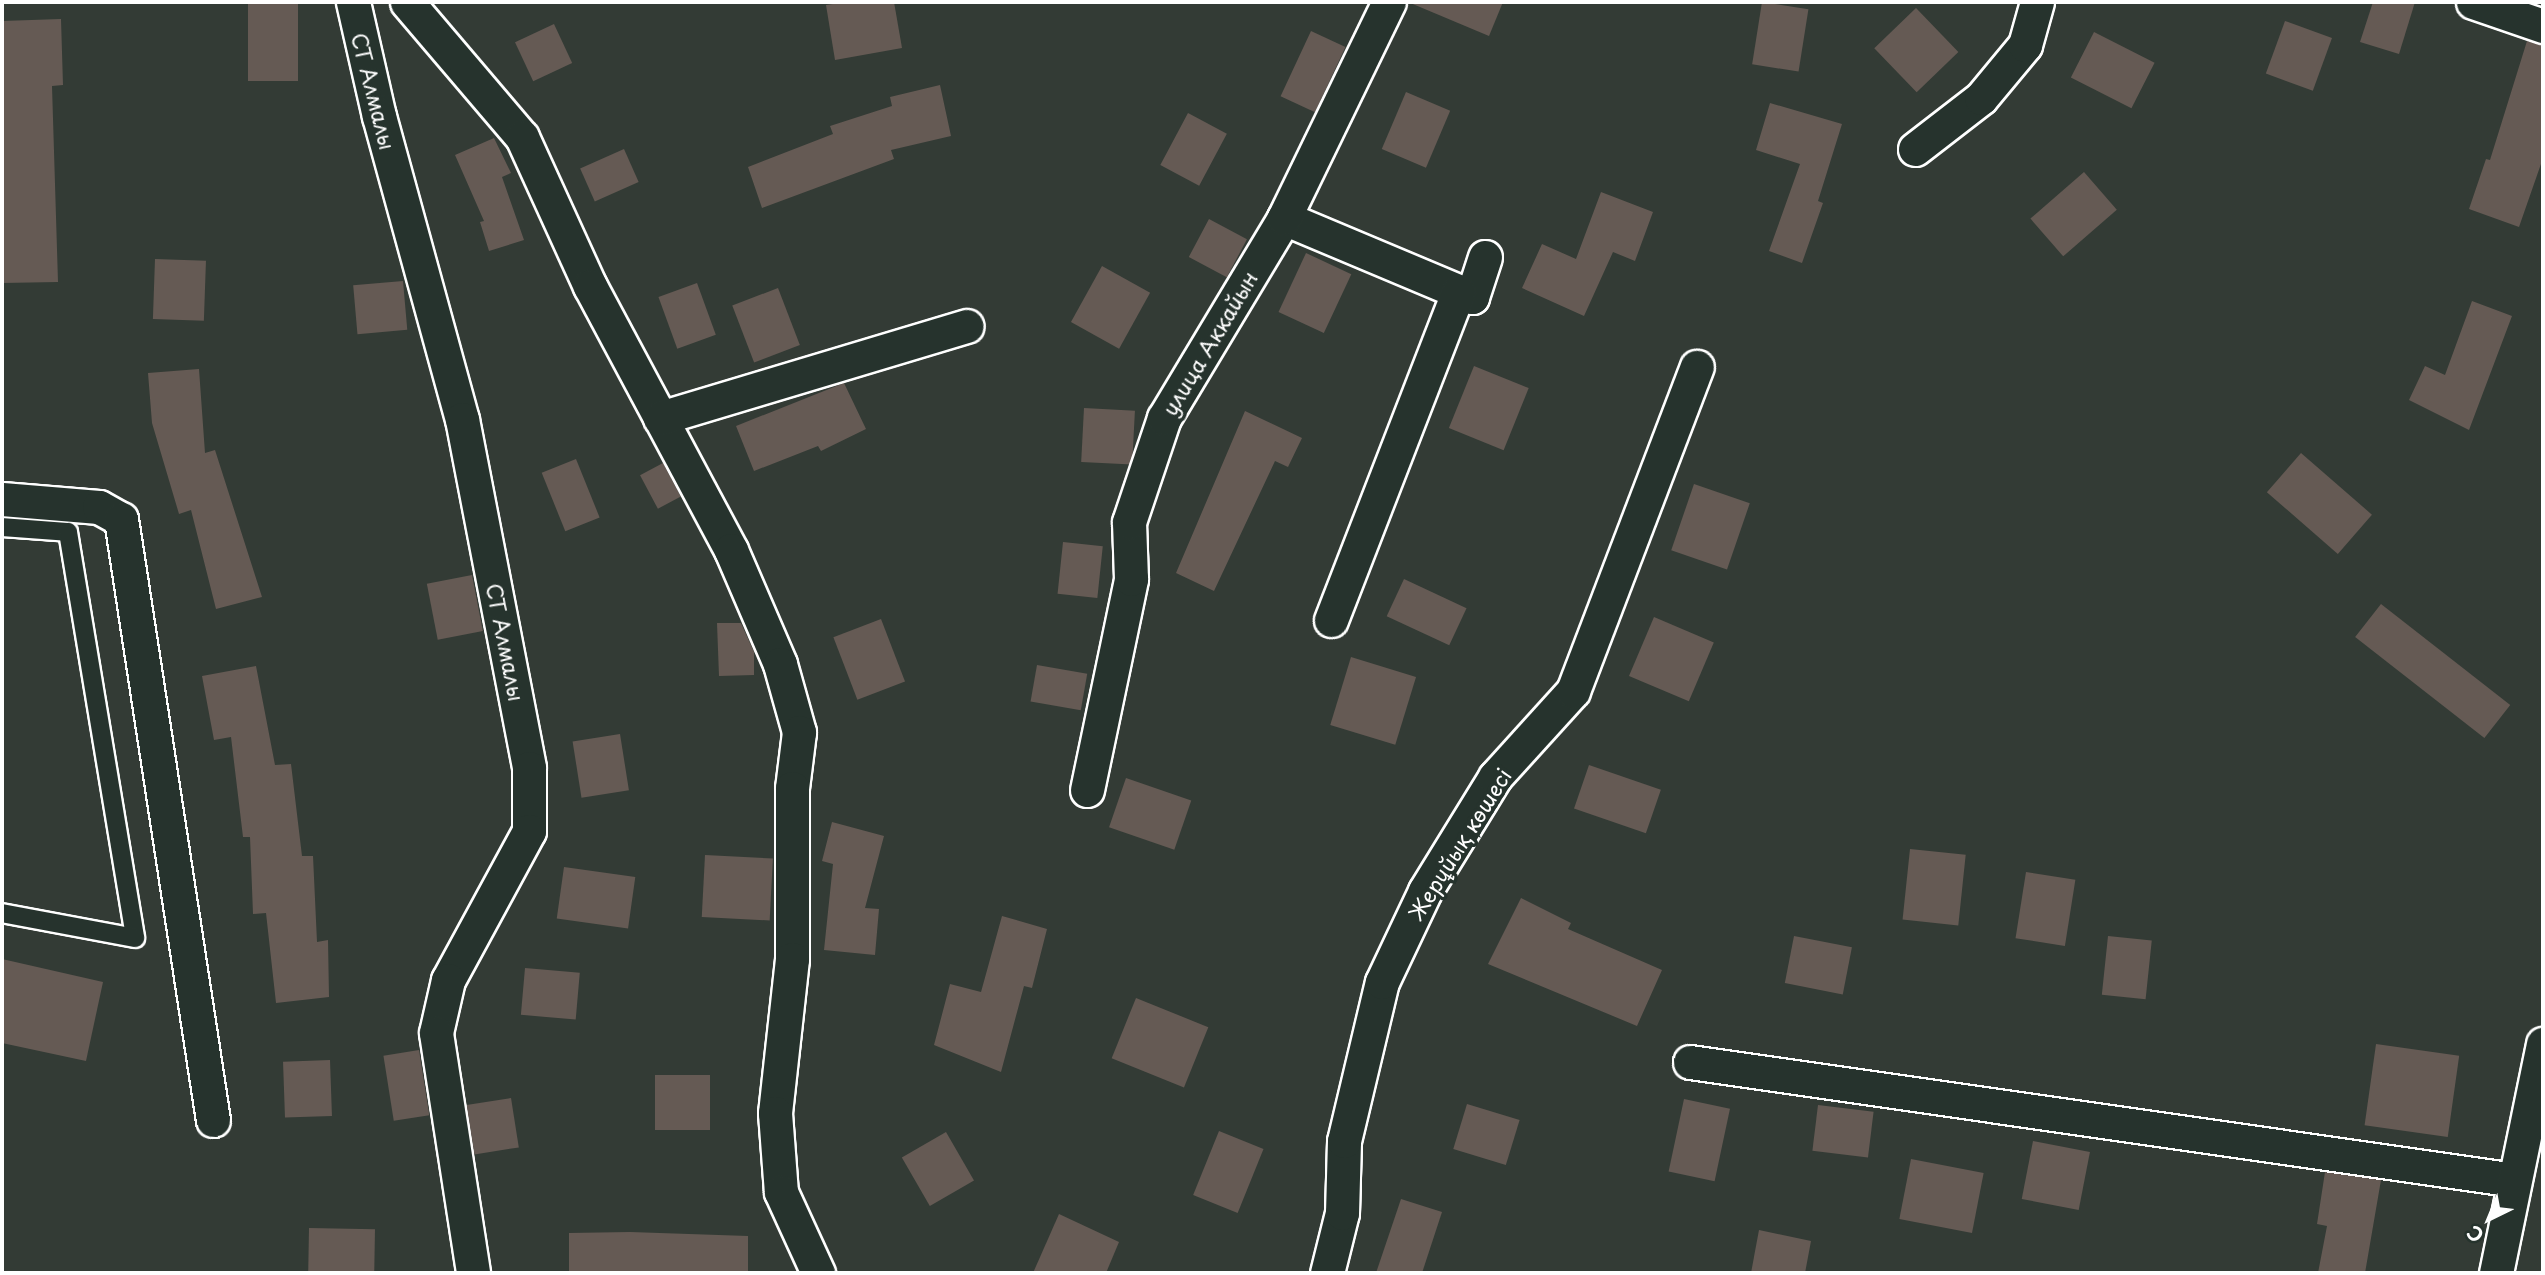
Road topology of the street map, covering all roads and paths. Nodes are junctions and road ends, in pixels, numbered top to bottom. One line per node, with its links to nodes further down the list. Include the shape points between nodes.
1 (353, 2): 23 (street, СТ Алмалы, via 379,116 462,419 529,768 529,831 448,980 436,1033)
2 (407, 2): 13 (street, via 522,137 590,286)
3 (1389, 2): 8 (street, улица Аккайын)
4 (2038, 2): 7 (street, via 2025,45 1981,97)
5 (2473, 2): 6 (street)
6 (2543, 26)
7 (1915, 149)
8 (1284, 218): 10 (street); 17 (street, улица Аккайын, via 1164,418 1129,522 1131,579)
9 (1485, 257): 10 (street, via 1472,297)
10 (1458, 292): 16 (street)
11 (967, 326): 13 (street)
12 (1697, 366): 25 (street, Жерұйық көшесі, via 1573,691 1495,777 1425,891 1382,982 1344,1141 1342,1213)
13 (660, 418): 24 (street, via 731,550 780,664 799,732 792,788 792,959 775,1113 781,1192)
14 (2, 499): 21 (street, via 99,506 121,519)
15 (2, 527): 18 (lane, via 68,532 135,938)
16 (1331, 620)
17 (1087, 790)
18 (2, 913)
19 (2543, 1044): 22 (street)
20 (1690, 1062): 22 (street)
21 (213, 1120)
22 (2515, 1180): 26 (street)
23 (473, 1273)
24 (818, 1273)
25 (1327, 1273)
26 (2496, 1273)

